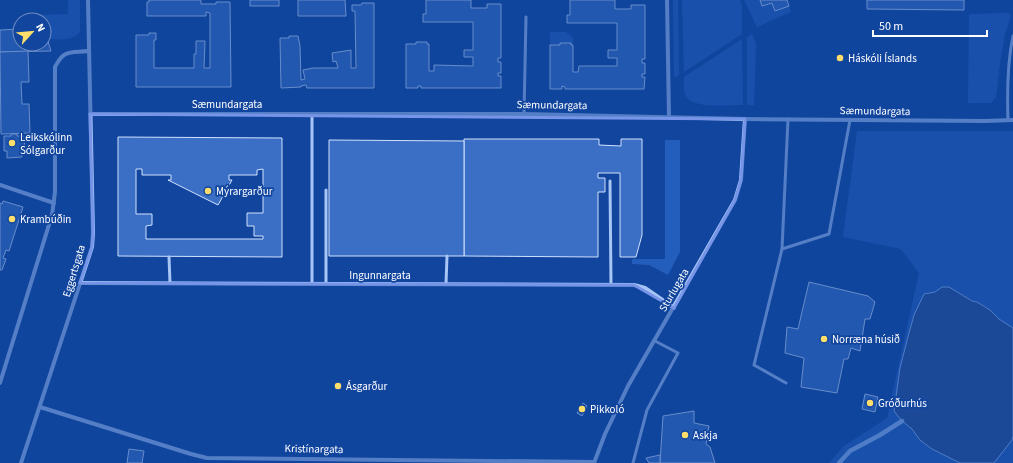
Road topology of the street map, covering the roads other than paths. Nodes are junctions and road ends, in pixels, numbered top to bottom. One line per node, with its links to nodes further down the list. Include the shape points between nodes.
1 (88, 0): 5 (street, Eggertsgata)
2 (667, 0): 9 (street)
3 (526, 17): 8 (lane)
4 (1013, 36): 13 (lane, via 1007,81)
5 (88, 51): 6 (street, Eggertsgata); 17 (street, via 67,53 61,56 55,67)
6 (90, 114): 7 (street, Sæmundargata); 21 (street, Eggertsgata, via 92,247)
7 (312, 114): 8 (street, Sæmundargata); 23 (lane)
8 (524, 114): 9 (street, Sæmundargata)
9 (669, 116): 10 (street, Sæmundargata)
10 (745, 119): 11 (street, Sæmundargata); 27 (street, Sturlugata, via 741,180 735,200)
11 (788, 119): 12 (street, Sæmundargata); 18 (lane)
12 (850, 119): 13 (street, Sæmundargata); 18 (lane, via 829,234)
13 (1011, 120)
14 (610, 181): 26 (lane)
15 (0, 185): 17 (street)
16 (326, 190): 24 (lane)
17 (54, 203): 29 (street)
18 (782, 249): 31 (lane, via 754,365)
19 (447, 256): 25 (lane)
20 (170, 257): 22 (lane)
21 (80, 283): 22 (street, Ingunnargata); 32 (street, Eggertsgata)
22 (170, 283): 23 (street, Ingunnargata)
23 (312, 284): 24 (street, Ingunnargata)
24 (326, 284): 25 (street, Ingunnargata)
25 (446, 284): 26 (street, Ingunnargata)
26 (611, 285): 27 (street, Ingunnargata, via 634,285 645,288)
27 (674, 308): 28 (street, Sturlugata)
28 (654, 341): 34 (street, Sturlugata, via 628,386); 37 (lane, via 678,353 647,410)
29 (2, 371): 30 (street)
30 (0, 383)
31 (786, 383)
32 (40, 407): 33 (street, Kristínargata, via 208,458); 35 (street, Eggertsgata)
33 (284, 458): 34 (street, Kristínargata); 36 (lane)
34 (594, 462)
35 (21, 463)
36 (284, 463)
37 (633, 463)

